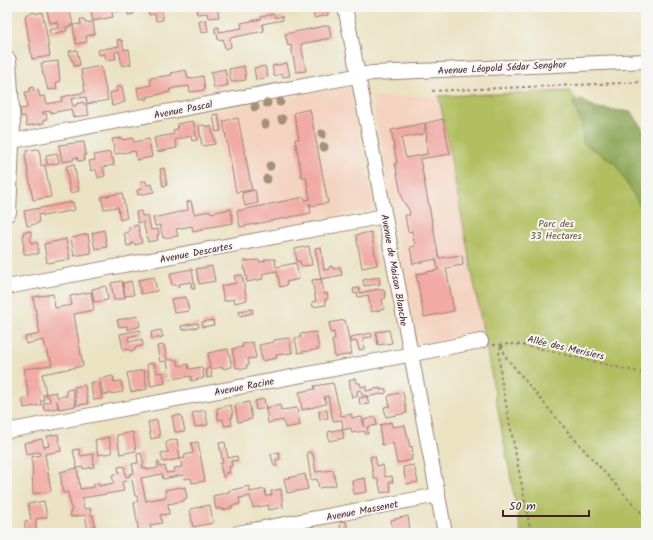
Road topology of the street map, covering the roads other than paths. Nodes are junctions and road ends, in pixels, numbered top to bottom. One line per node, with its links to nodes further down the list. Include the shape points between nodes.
1 (345, 7): 4 (street, Avenue de Maison Blanche)
2 (7, 61): 5 (main road)
3 (646, 61): 4 (street, Avenue Léopold Sédar Senghor)
4 (359, 75): 6 (street, Avenue Pascal); 8 (street, Avenue de Maison Blanche)
5 (8, 87): 6 (main road)
6 (9, 142): 7 (main road)
7 (7, 212)
8 (385, 216): 9 (street, Avenue Descartes); 11 (street, Avenue de Maison Blanche)
9 (7, 287)
10 (481, 341): 11 (street, Avenue Racine)
11 (410, 354): 12 (street, Avenue Racine); 13 (street, Avenue de Maison Blanche)
12 (7, 431)
13 (438, 495): 14 (street, Avenue Massenet); 15 (street, Avenue de Maison Blanche)
14 (238, 533)
15 (445, 533)

